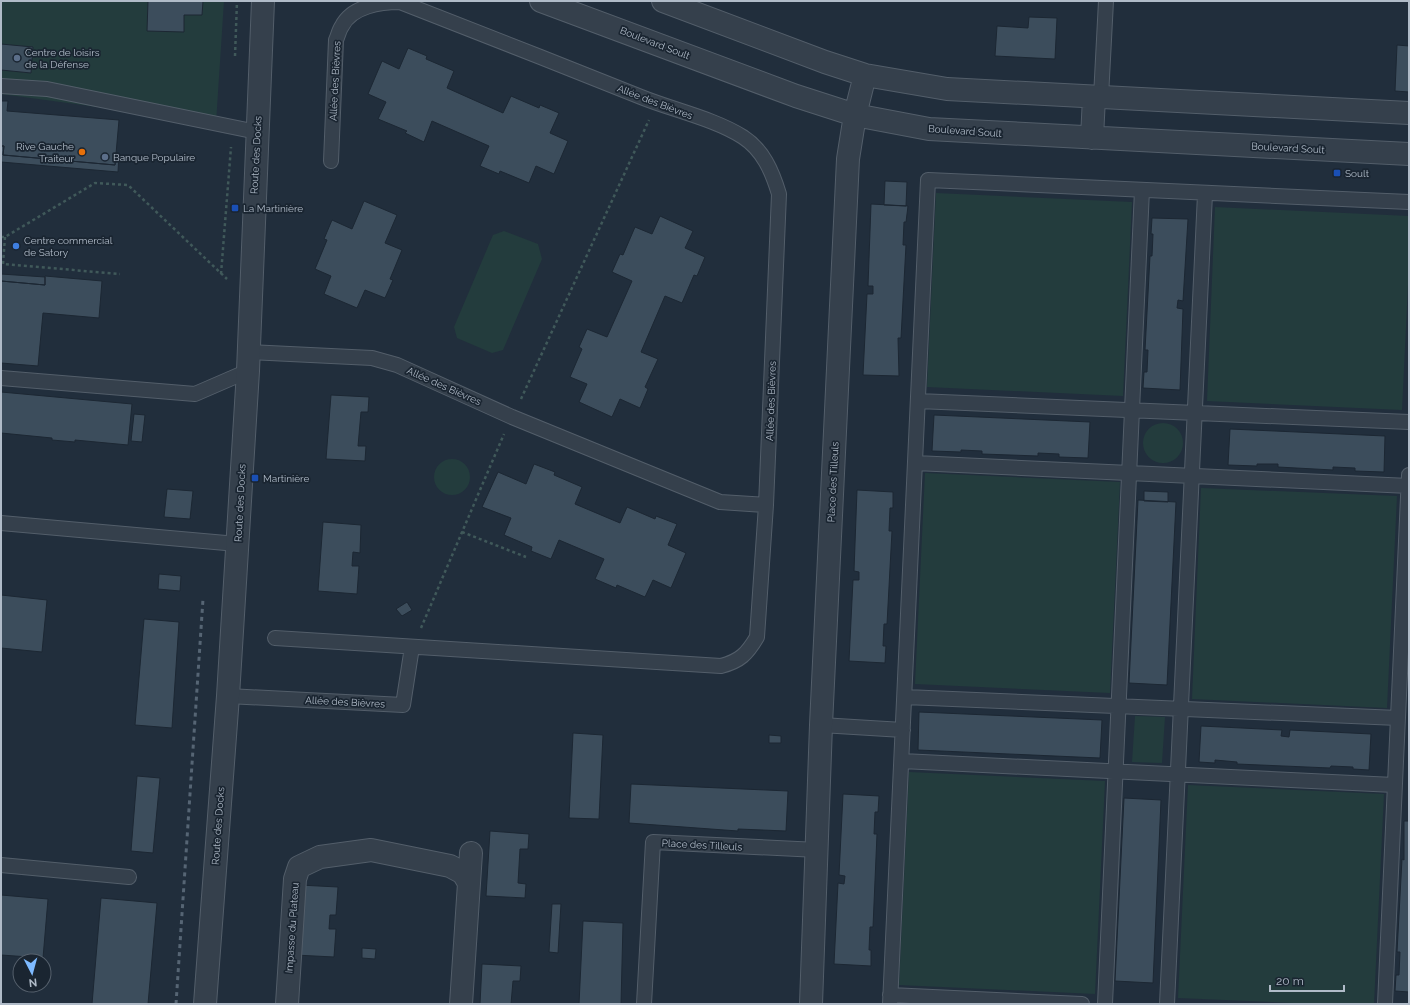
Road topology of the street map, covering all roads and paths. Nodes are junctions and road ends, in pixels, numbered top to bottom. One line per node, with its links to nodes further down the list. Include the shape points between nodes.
1 (263, 1): 11 (street, Route des Docks)
2 (542, 1): 10 (street, Boulevard Soult, via 796,96)
3 (662, 1): 5 (street)
4 (1106, 1): 7 (lane)
5 (865, 75): 7 (street, via 947,89); 10 (street, Place des Tilleuls)
6 (1, 86): 11 (lane, via 47,89)
7 (1098, 97): 9 (street); 12 (street)
8 (656, 103): 14 (lane, Allée des Bièvres, via 400,2 378,3 355,12 342,24 336,40); 27 (path); 34 (lane, Allée des Bièvres, via 743,137 760,151 773,173 779,194)
9 (1409, 113)
10 (855, 115): 12 (street, Boulevard Soult, via 929,129); 46 (street, Place des Tilleuls, via 848,159)
11 (257, 132): 21 (street, Route des Docks)
12 (1092, 138): 13 (street, Boulevard Soult)
13 (1409, 154)
14 (331, 161)
15 (1142, 190): 16 (lane); 24 (lane, via 928,180); 25 (lane)
16 (1205, 194): 17 (lane); 26 (lane)
17 (1409, 202)
18 (1, 237): 19 (path)
19 (5, 237): 20 (path, via 3,264); 21 (path, via 95,183 128,185)
20 (120, 274)
21 (249, 300): 22 (street, Route des Docks)
22 (248, 361): 23 (lane, via 195,394); 27 (lane, Allée des Bièvres, via 372,358 397,365); 37 (street, Route des Docks)
23 (1, 378)
24 (918, 401): 25 (lane); 29 (lane)
25 (1132, 410): 26 (lane); 30 (lane)
26 (1195, 412): 28 (lane); 32 (lane)
27 (512, 417): 34 (lane, Allée des Bièvres, via 720,502); 36 (path)
28 (1409, 422)
29 (915, 463): 30 (lane); 42 (lane)
30 (1129, 473): 32 (lane); 43 (lane)
31 (1409, 475): 33 (lane)
32 (1192, 476): 33 (lane); 44 (lane)
33 (1408, 486): 45 (lane)
34 (766, 505): 40 (lane, Allée des Bièvres, via 757,637 748,651 736,662 721,666)
35 (1, 523): 37 (lane)
36 (462, 532): 38 (path); 40 (path)
37 (237, 544): 41 (street, Route des Docks)
38 (526, 557)
39 (275, 638): 40 (lane, Allée des Bièvres)
40 (412, 646): 41 (lane, Allée des Bièvres, via 403,705)
41 (228, 696): 58 (street, Route des Docks)
42 (905, 697): 43 (lane); 47 (lane)
43 (1118, 706): 44 (lane); 49 (lane)
44 (1181, 708): 45 (lane); 50 (lane)
45 (1398, 718): 51 (lane)
46 (821, 725): 47 (lane); 52 (street, Place des Tilleuls)
47 (903, 730): 48 (lane)
48 (902, 761): 49 (lane); 57 (lane)
49 (1115, 772): 50 (lane); 64 (lane)
50 (1178, 774): 51 (lane); 65 (lane)
51 (1394, 785): 66 (lane)
52 (818, 850): 61 (lane, Place des Tilleuls, via 652,842); 62 (street, Place des Tilleuls)
53 (471, 853): 56 (street)
54 (1, 865): 55 (lane)
55 (129, 877)
56 (469, 884): 59 (street, Impasse du Plateau, via 463,873 450,866 371,850 320,857 299,867 294,879); 60 (street)
57 (890, 999): 63 (lane)
58 (205, 1004)
59 (287, 1004)
60 (462, 1004)
61 (644, 1004)
62 (811, 1004)
63 (1082, 1004)
64 (1104, 1004)
65 (1167, 1004)
66 (1385, 1004)

